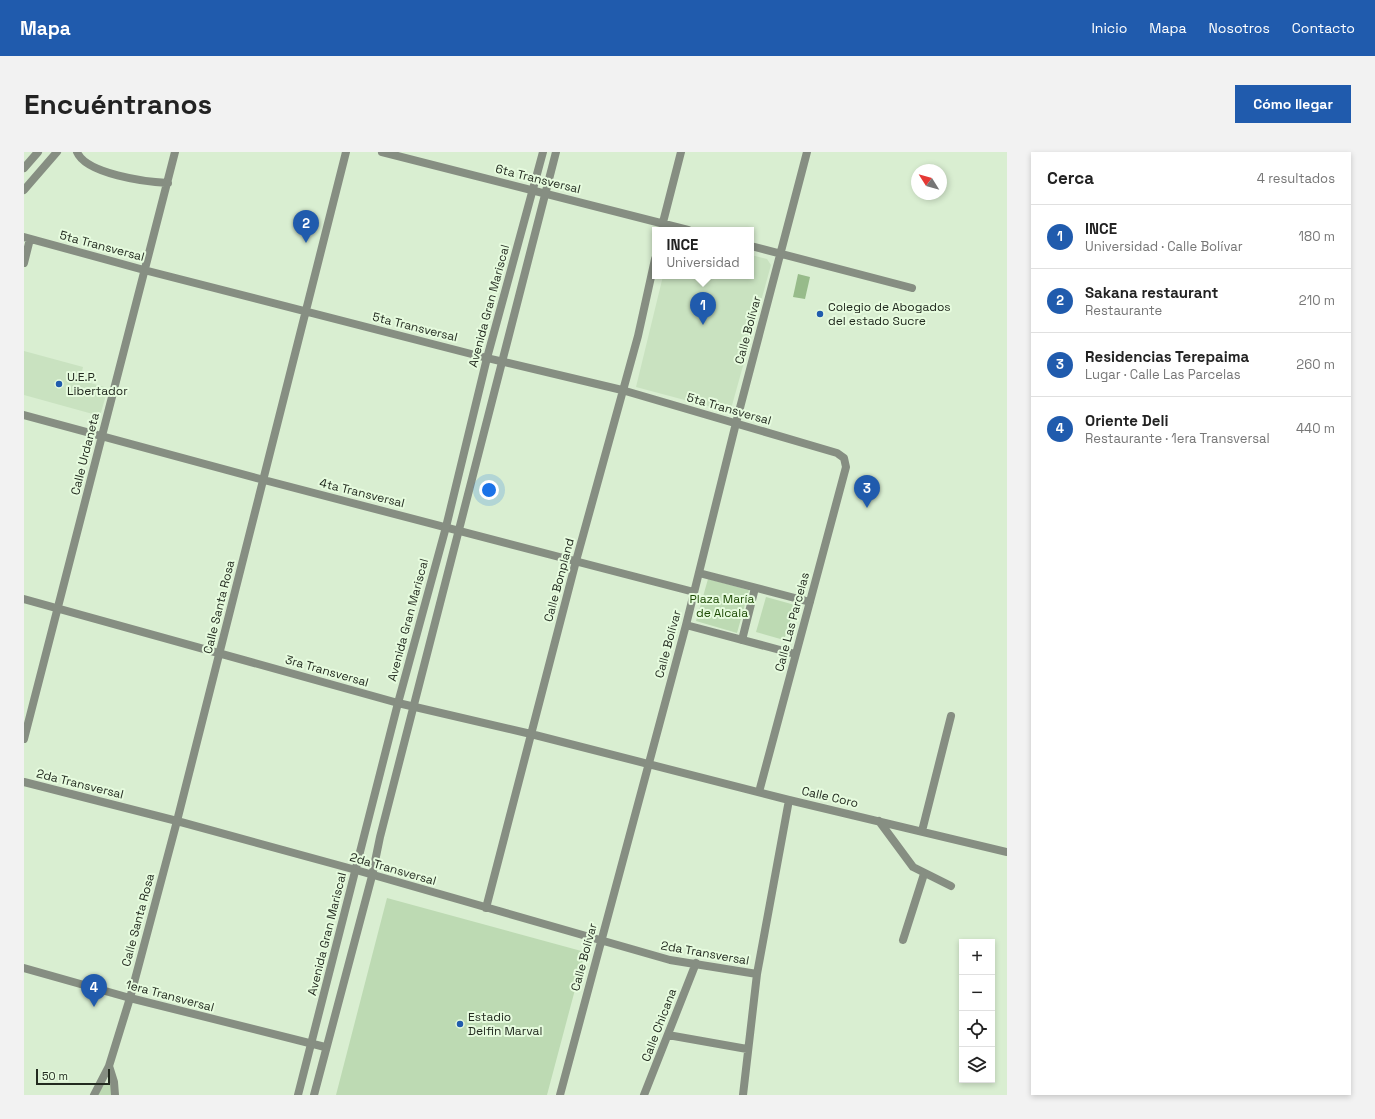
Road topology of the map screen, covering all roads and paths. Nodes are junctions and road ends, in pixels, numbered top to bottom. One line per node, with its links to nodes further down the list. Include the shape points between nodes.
1 (38, 152): 11 (street)
2 (57, 152): 13 (street)
3 (77, 152): 12 (street, via 84,161 102,171)
4 (175, 152): 12 (street, Calle Urdaneta)
5 (346, 152): 24 (street, Calle Santa Rosa)
6 (382, 152): 14 (street, 6ta Transversal)
7 (543, 152): 14 (street, Avenida Gran Mariscal)
8 (556, 152): 15 (street)
9 (681, 152): 16 (street)
10 (807, 152): 19 (street, Calle Bolívar)
11 (24, 168)
12 (168, 183): 21 (street, Calle Urdaneta)
13 (24, 190)
14 (533, 190): 15 (street, 6ta Transversal); 25 (street, Avenida Gran Mariscal)
15 (545, 193): 16 (street, 6ta Transversal); 26 (street)
16 (662, 227)
17 (27, 238): 20 (street); 21 (street, 5ta Transversal)
18 (754, 247): 19 (street)
19 (780, 254): 23 (street); 29 (street, Calle Bolívar)
20 (24, 263)
21 (144, 270): 24 (street, 5ta Transversal); 30 (street, Calle Urdaneta)
22 (652, 273): 27 (street, Calle Bonpland, via 638,336)
23 (912, 288)
24 (305, 311): 25 (street, 5ta Transversal); 32 (street, Calle Santa Rosa)
25 (487, 358): 26 (street, 5ta Transversal); 33 (street, Avenida Gran Mariscal)
26 (502, 361): 27 (street, 5ta Transversal); 34 (street)
27 (622, 390): 29 (street, 5ta Transversal); 35 (street, Calle Bonpland)
28 (24, 414): 30 (street, 4ta Transversal)
29 (736, 423): 31 (street, 5ta Transversal, via 837,452); 36 (street, Calle Bolívar)
30 (102, 436): 32 (street, 4ta Transversal); 41 (street, Calle Urdaneta)
31 (844, 458): 40 (street, Calle Las Parcelas, via 846,467)
32 (264, 480): 33 (street, 4ta Transversal); 44 (street, Calle Santa Rosa)
33 (446, 527): 34 (street, 4ta Transversal); 46 (street, Avenida Gran Mariscal)
34 (458, 530): 35 (street, 4ta Transversal); 47 (street)
35 (576, 561): 38 (street, 4ta Transversal); 49 (street, Calle Bonpland)
36 (699, 573): 37 (street); 38 (street, Calle Bolívar)
37 (756, 588): 40 (street); 43 (street)
38 (694, 592): 42 (street, Calle Bolívar)
39 (24, 599): 41 (street, 3ra Transversal)
40 (810, 602): 45 (street, Calle Las Parcelas)
41 (58, 608): 44 (street, 3ra Transversal); 50 (street, Calle Urdaneta)
42 (686, 625): 43 (street); 51 (street, Calle Bolívar)
43 (742, 640): 45 (street)
44 (220, 653): 46 (street, 3ra Transversal); 55 (street, Calle Santa Rosa)
45 (795, 654): 53 (street, Calle Las Parcelas)
46 (398, 703): 47 (street, 3ra Transversal); 59 (street, Avenida Gran Mariscal)
47 (413, 707): 49 (street, 3ra Transversal); 61 (street)
48 (951, 716): 57 (street)
49 (531, 734): 51 (street, 3ra Transversal); 63 (street, Calle Bonpland)
50 (24, 739)
51 (648, 765): 53 (street, Calle Coro); 64 (street, Calle Bolívar)
52 (24, 782): 55 (street, 2da Transversal)
53 (759, 792): 54 (street, Calle Coro)
54 (789, 800): 56 (street, Calle Coro); 68 (street)
55 (177, 821): 59 (street, 2da Transversal); 69 (street, Calle Santa Rosa)
56 (879, 821): 57 (street, Calle Coro); 60 (street, via 913,867)
57 (922, 831): 58 (street, Calle Coro)
58 (1007, 852)
59 (356, 870): 61 (street, 2da Transversal); 71 (street, Avenida Gran Mariscal)
60 (924, 874): 62 (street); 65 (street)
61 (372, 876): 63 (street, 2da Transversal); 72 (street)
62 (951, 886)
63 (486, 908): 64 (street, 2da Transversal)
64 (601, 940): 66 (street, 2da Transversal, via 670,960); 79 (street, Calle Bolívar)
65 (903, 940)
66 (696, 963): 68 (street, 2da Transversal); 70 (street, Calle Chicana)
67 (24, 968): 69 (street, 1era Transversal)
68 (757, 974): 73 (street)
69 (130, 998): 71 (street, 1era Transversal); 74 (street, Calle Santa Rosa)
70 (668, 1035): 73 (street); 80 (street, Calle Chicana)
71 (311, 1044): 72 (street, 1era Transversal); 77 (street, Avenida Gran Mariscal)
72 (325, 1048): 78 (street)
73 (747, 1049): 81 (street)
74 (109, 1066): 75 (street, Calle Santa Rosa); 76 (street)
75 (94, 1095)
76 (115, 1095)
77 (298, 1095)
78 (314, 1095)
79 (560, 1095)
80 (644, 1095)
81 (743, 1095)

